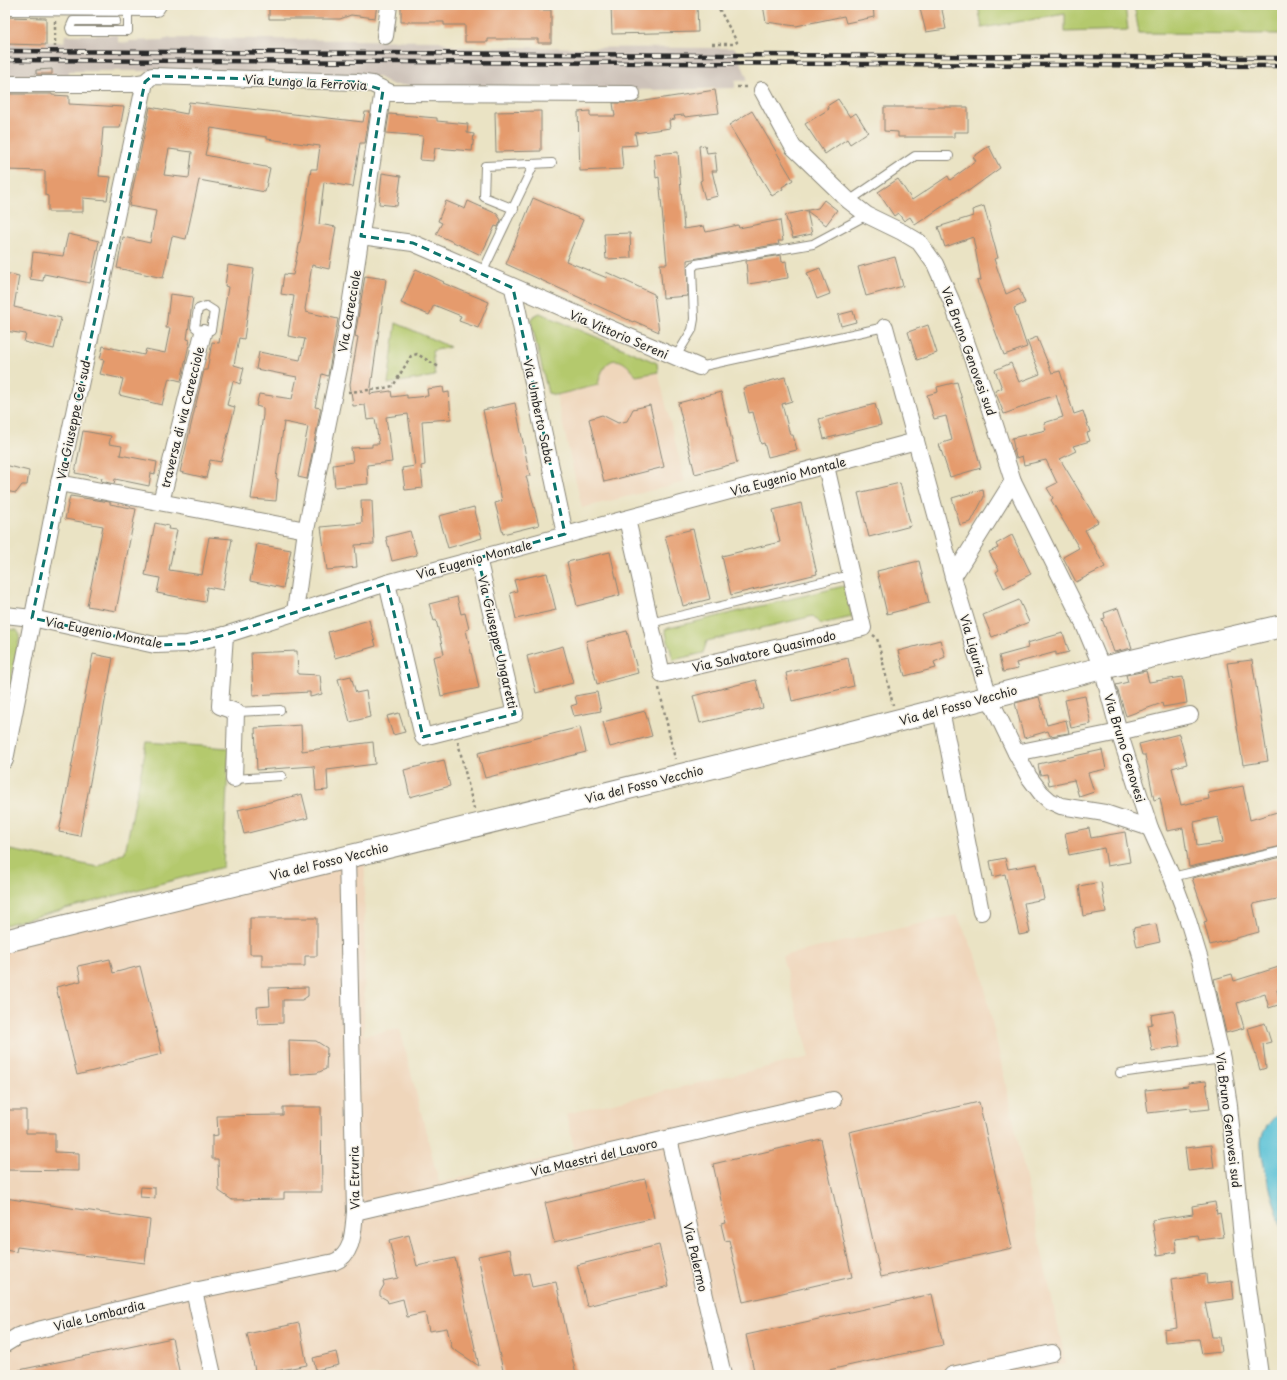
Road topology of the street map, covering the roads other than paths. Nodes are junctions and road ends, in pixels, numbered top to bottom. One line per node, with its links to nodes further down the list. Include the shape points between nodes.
1 (389, 5): 6 (street)
2 (157, 6): 4 (street)
3 (5, 7): 4 (street)
4 (128, 8): 5 (lane, via 128,31 71,31 70,28 73,21)
5 (116, 20)
6 (385, 36)
7 (5, 84): 8 (street, Via Lungo la Ferrovia, via 133,84)
8 (141, 88): 9 (street, Via Lungo la Ferrovia, via 152,76 357,82 372,84); 28 (street, Via Giuseppe Cei sud, via 129,158)
9 (384, 90): 11 (street, Via Lungo la Ferrovia, via 392,93 482,95); 18 (street, Via Carecciole)
10 (762, 90): 15 (street, Via Bruno Genovesi sud, via 793,147)
11 (632, 94)
12 (949, 156): 15 (lane, via 915,156)
13 (552, 163): 14 (lane)
14 (534, 164): 16 (lane); 16 (lane, via 485,166 484,197)
15 (849, 202): 17 (street, Via Bruno Genovesi sud)
16 (514, 209): 19 (lane)
17 (867, 215): 23 (lane, via 813,244 696,264 692,268 692,330); 27 (street, Via Bruno Genovesi sud, via 919,242 935,264 952,300)
18 (361, 236): 19 (street, Via Vittorio Sereni, via 413,243); 31 (street, Via Carecciole, via 345,339)
19 (482, 273): 20 (street, Via Vittorio Sereni)
20 (513, 288): 23 (street, Via Vittorio Sereni); 32 (street, Via Umberto Saba)
21 (885, 327): 24 (lane, Via Vittorio Sereni); 25 (street)
22 (203, 333): 29 (street, traversa di via Carecciole)
23 (675, 358): 24 (street, Via Vittorio Sereni)
24 (699, 368)
25 (916, 441): 26 (street, Via Eugenio Montale); 35 (street)
26 (826, 466): 30 (street, Via Eugenio Montale); 34 (street)
27 (1013, 481): 35 (street); 43 (street, Via Bruno Genovesi sud, via 1082,620)
28 (59, 483): 29 (street); 39 (street, Via Giuseppe Cei sud)
29 (161, 502): 31 (street)
30 (627, 520): 32 (street, Via Eugenio Montale); 40 (street)
31 (306, 530): 37 (street, Via Carecciole)
32 (565, 534): 33 (street, Via Eugenio Montale)
33 (478, 558): 36 (street, Via Eugenio Montale); 36 (street, Via Giuseppe Ungaretti, via 515,714 423,737)
34 (851, 575): 40 (lane); 40 (street, Via Salvatore Quasimodo, via 863,628 662,674)
35 (953, 577): 44 (street, Via Liguria)
36 (387, 583): 37 (street, Via Eugenio Montale)
37 (295, 612): 42 (street, Via Eugenio Montale)
38 (5, 615): 39 (street, Via Eugenio Montale)
39 (32, 618): 42 (street, Via Eugenio Montale, via 155,645 187,644); 51 (street, Via Giuseppe Cei sud)
40 (650, 623)
41 (1282, 626): 43 (street, Via del Fosso Vecchio)
42 (225, 635): 47 (street, via 220,706)
43 (1102, 668): 44 (street, Via del Fosso Vecchio); 49 (street, Via Bruno Genovesi)
44 (989, 697): 46 (street, Via del Fosso Vecchio); 50 (street, Via Liguria)
45 (280, 710): 47 (lane)
46 (941, 710): 56 (street, Via del Fosso Vecchio); 58 (street)
47 (236, 712): 53 (street)
48 (1190, 715): 49 (street)
49 (1119, 732): 50 (street); 54 (street, Via Bruno Genovesi)
50 (1016, 753): 54 (street, Via Liguria, via 1030,777 1050,802 1105,813)
51 (5, 760)
52 (282, 776): 53 (lane)
53 (234, 779)
54 (1150, 828): 57 (street, Via Bruno Genovesi sud)
55 (1282, 851): 57 (lane)
56 (347, 857): 59 (street, Via del Fosso Vecchio); 64 (street, Via Etruria)
57 (1172, 877): 60 (street, Via Bruno Genovesi sud, via 1200,960)
58 (981, 912)
59 (5, 941)
60 (1222, 1059): 61 (lane); 71 (street, Via Bruno Genovesi sud)
61 (1120, 1073)
62 (833, 1100): 63 (street, Via Maestri del Lavoro)
63 (670, 1139): 64 (street, Via Maestri del Lavoro); 69 (street, Via Palermo)
64 (354, 1212): 65 (street, Via Etruria, via 351,1242 341,1259)
65 (194, 1291): 66 (street, Viale Lombardia, via 42,1329 18,1336); 68 (street)
66 (5, 1344)
67 (1052, 1353): 70 (street)
68 (213, 1375)
69 (723, 1375)
70 (952, 1375)
71 (1260, 1375)

